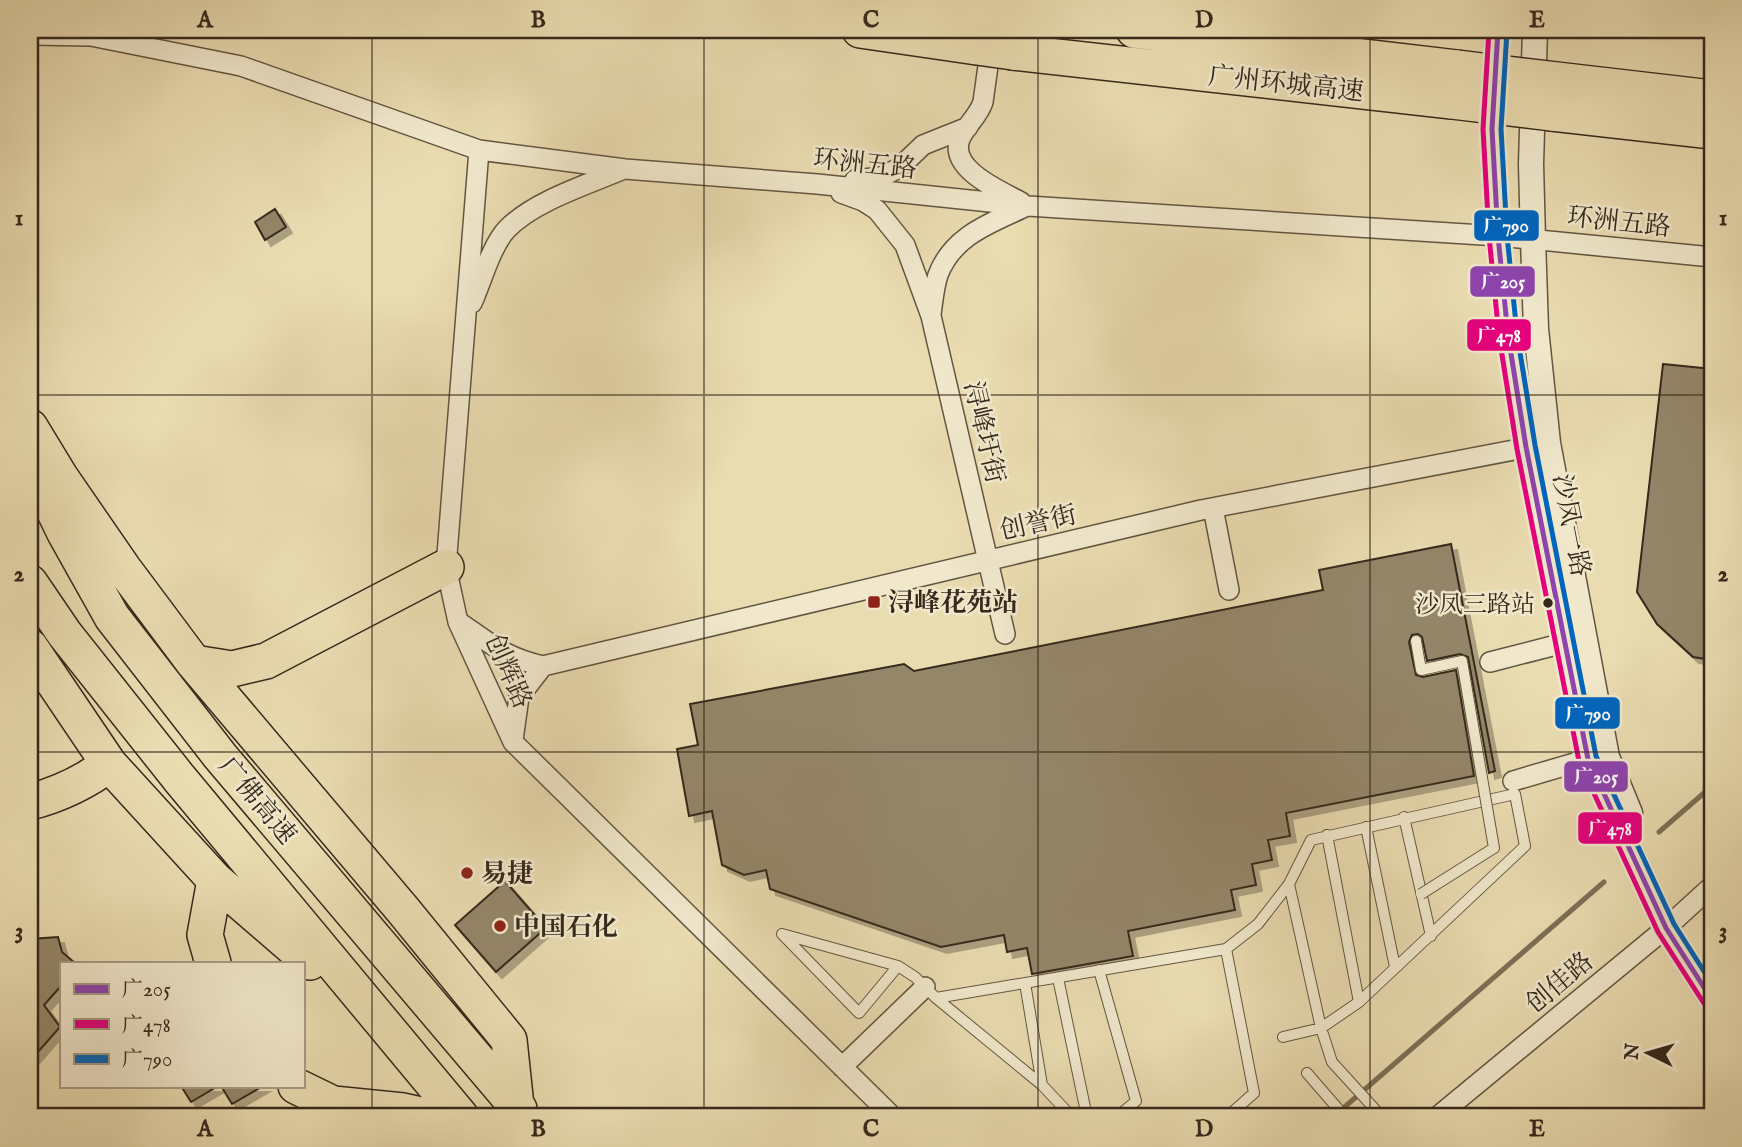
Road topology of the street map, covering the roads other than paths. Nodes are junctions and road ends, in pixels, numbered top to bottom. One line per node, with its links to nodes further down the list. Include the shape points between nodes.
1 (860, 30): 6 (highway, 广州环城高速)
2 (1134, 30): 7 (highway, 广州环城高速)
3 (1498, 30): 16 (street, 沙凤一路, via 1492,129)
4 (1535, 30): 17 (street, 沙凤一路)
5 (30, 35): 12 (street, 环洲五路, via 91,36 241,66)
6 (994, 43): 7 (highway, 广州环城高速); 10 (street, via 983,102)
7 (1455, 85): 8 (highway, 广州环城高速, bridge)
8 (1555, 96): 9 (highway, 广州环城高速); 11 (highway, 广州环城高速)
9 (1712, 97)
10 (968, 127): 14 (street, via 923,145 899,168 881,177); 15 (street, via 958,149 964,166)
11 (1712, 131)
12 (479, 150): 13 (street, 环洲五路); 20 (street, 创辉路)
13 (625, 169): 14 (street, 环洲五路); 20 (street, via 546,203 507,230)
14 (817, 184): 15 (street, 环洲五路); 19 (street, 浔峰圩街, via 877,210 905,245)
15 (1028, 206): 16 (street, 环洲五路); 19 (street, via 961,240 937,278)
16 (1498, 236): 17 (street, 环洲五路); 22 (street, 沙凤一路, via 1507,335)
17 (1533, 239): 18 (street, 环洲五路); 22 (street, 沙凤一路)
18 (1712, 257)
19 (930, 316): 25 (street, 浔峰圩街)
20 (466, 317): 26 (street, 创辉路)
21 (30, 427): 35 (highway, via 92,523)
22 (1537, 445): 24 (street, 创誉街); 32 (street, 沙凤一路); 49 (street, 沙凤一路, via 1607,757)
23 (30, 457): 69 (highway, 广佛高速, via 36,477 113,617 220,756)
24 (1213, 508): 25 (street, 创誉街); 28 (street)
25 (988, 561): 30 (street, 浔峰圩街); 36 (street, 创誉街)
26 (446, 567): 29 (street, 创辉路); 35 (highway, via 265,661 232,669)
27 (30, 583): 63 (highway, 广佛高速, via 179,778)
28 (1228, 590)
29 (458, 622): 36 (street, via 502,653); 37 (street, 创辉路)
30 (1005, 634)
31 (1416, 641): 48 (lane, bridge, via 1421,670 1462,661 1494,848)
32 (1564, 643): 34 (street); 38 (street, 沙凤一路)
33 (30, 647): 39 (highway)
34 (1490, 662)
35 (194, 663): 69 (highway, via 509,1040)
36 (543, 666): 37 (street, via 519,697)
37 (513, 743): 65 (street)
38 (1588, 759): 40 (street); 49 (street, 沙凤一路)
39 (109, 764): 41 (highway, via 85,782); 45 (highway)
40 (1513, 780)
41 (30, 802)
42 (1404, 817): 43 (lane); 48 (lane); 50 (lane, via 1515,794 1525,846)
43 (1366, 827): 44 (lane); 54 (lane)
44 (1327, 835): 46 (lane, via 1311,840); 61 (lane)
45 (215, 880): 52 (highway, via 205,935); 63 (highway)
46 (1289, 884): 51 (lane, via 1258,924); 62 (lane)
47 (1712, 886): 49 (street, 创佳路)
48 (1421, 894): 50 (lane)
49 (1670, 924): 56 (street, 沙凤一路); 60 (street, 沙凤一路); 79 (street, 创佳路)
50 (1432, 936): 54 (lane)
51 (1226, 948): 55 (lane); 76 (lane, via 1254,1093)
52 (213, 962)
53 (898, 966): 53 (lane, via 859,1013 782,934 794,937); 59 (lane)
54 (1395, 967): 61 (lane)
55 (1099, 970): 57 (lane); 75 (lane, via 1136,1101)
56 (1712, 972)
57 (1058, 978): 58 (lane); 74 (lane)
58 (1025, 983): 59 (lane); 67 (lane)
59 (930, 993): 65 (street); 67 (lane)
60 (1712, 1000)
61 (1359, 1002): 62 (lane)
62 (1321, 1028): 64 (lane); 78 (lane, via 1332,1062)
63 (387, 1030): 71 (highway, 广佛高速)
64 (1283, 1037)
65 (842, 1067): 72 (street)
66 (1307, 1073): 77 (lane)
67 (1042, 1085): 73 (lane)
68 (300, 1088): 70 (highway, via 333,1104)
69 (521, 1112)
70 (430, 1117)
71 (461, 1117)
72 (893, 1117)
73 (1072, 1117)
74 (1087, 1117)
75 (1117, 1117)
76 (1227, 1117)
77 (1345, 1117)
78 (1382, 1117)
79 (1437, 1117)

